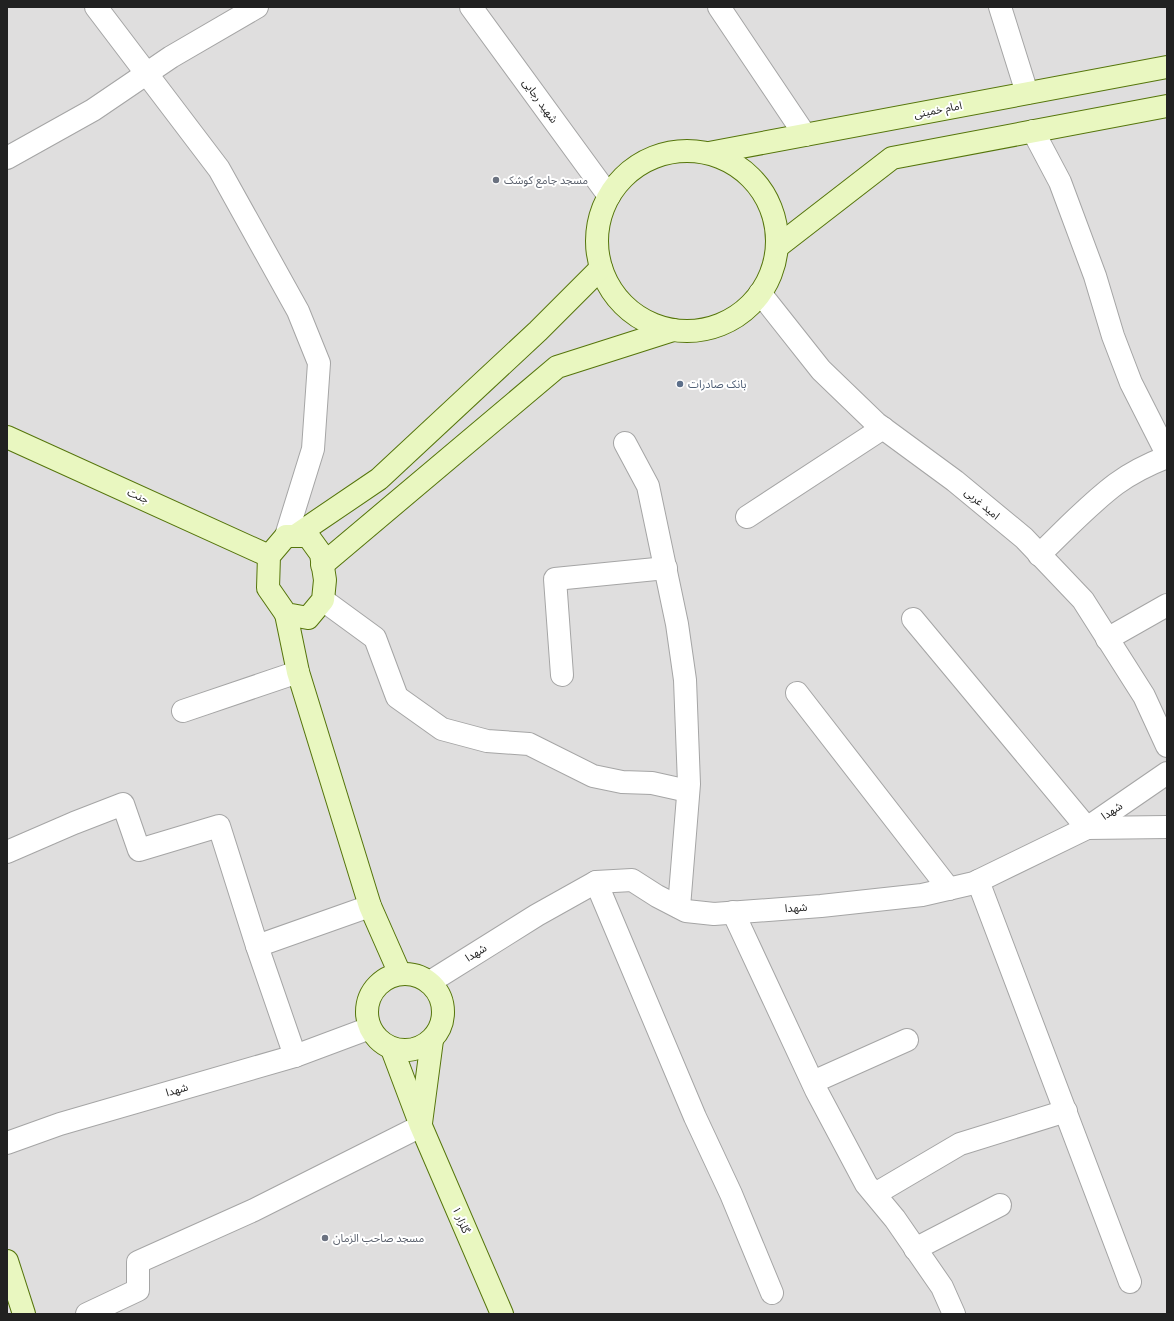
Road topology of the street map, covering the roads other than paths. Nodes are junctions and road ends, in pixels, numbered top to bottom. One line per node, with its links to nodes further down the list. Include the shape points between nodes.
1 (96, 7): 7 (street)
2 (257, 7): 7 (street)
3 (471, 7): 14 (street, شهید رجایی)
4 (719, 7): 11 (street)
5 (1000, 7): 8 (street)
6 (1167, 67): 8 (main road, امام خمینی)
7 (146, 74): 13 (street, via 93,110); 24 (street, via 219,169 298,311 320,363 312,448)
8 (1028, 93): 11 (main road, امام خمینی)
9 (1167, 106): 10 (main road)
10 (1033, 131): 15 (main road, via 892,158); 22 (street, via 1062,190 1095,276 1113,336 1131,383)
11 (805, 135): 12 (main road, امام خمینی)
12 (709, 153): 14 (main road, via 686,151 663,154 642,163 623,177); 15 (main road, via 732,163 751,178 766,198 775,222)
13 (7, 158)
14 (609, 196): 16 (main road, via 600,218 597,243)
15 (777, 247): 17 (main road, via 772,271)
16 (601, 268): 18 (main road, via 612,290 628,309 650,323); 24 (main road, via 538,331 379,479)
17 (760, 293): 18 (main road, via 744,311 722,324 698,330); 19 (street, امید غربی, via 821,370)
18 (673, 330): 27 (main road, via 557,367)
19 (883, 428): 23 (street); 25 (street, امید غربی, via 955,481 1024,538)
20 (7, 436): 26 (main road, جنت)
21 (625, 443): 28 (street, via 648,486)
22 (1167, 456): 25 (street, via 1117,483 1094,501)
23 (747, 517)
24 (290, 536): 26 (main road); 27 (main road, via 308,536 320,554)
25 (1039, 555): 33 (street, امید غربی, via 1083,600)
26 (269, 556): 31 (main road, via 268,588)
27 (322, 565): 29 (main road, via 325,580)
28 (666, 568): 35 (street, via 555,579); 40 (street, via 685,680)
29 (323, 600): 31 (main road, via 308,618); 40 (street, via 375,638 396,697 442,729 487,741 529,744 593,776 622,782 652,782)
30 (1167, 605): 33 (street)
31 (286, 614): 34 (main road)
32 (914, 619): 42 (street)
33 (1107, 639): 38 (street, امید غربی, via 1144,696)
34 (298, 672): 37 (street); 47 (main road)
35 (562, 675)
36 (797, 693): 46 (street)
37 (183, 711)
38 (1164, 734)
39 (1167, 773): 42 (street, شهدا)
40 (688, 791): 48 (street)
41 (1167, 827): 42 (street)
42 (1087, 828): 44 (street, شهدا)
43 (7, 852): 50 (street, via 123,804 139,850 219,826)
44 (978, 881): 46 (street, شهدا); 59 (street)
45 (596, 882): 48 (street, شهدا, via 632,880); 52 (street, شهدا, via 537,915); 67 (street)
46 (949, 889): 49 (street, شهدا, via 922,896)
47 (370, 906): 50 (street); 51 (main road)
48 (679, 907): 49 (street, شهدا, via 686,911 714,914)
49 (733, 912): 58 (street)
50 (257, 946): 57 (street)
51 (400, 974): 52 (main road, via 416,975); 53 (main road, via 383,980 371,993 366,1010)
52 (430, 982): 54 (main road, via 442,1000 442,1021)
53 (370, 1028): 56 (main road, via 379,1040); 57 (street, شهدا)
54 (432, 1040): 56 (main road, via 414,1050); 60 (main road)
55 (907, 1040): 58 (street)
56 (392, 1048): 60 (main road, گلزار ۱)
57 (295, 1056): 61 (street, شهدا, via 60,1124)
58 (813, 1082): 62 (street, via 866,1184)
59 (1066, 1111): 62 (street, via 960,1144); 66 (street)
60 (421, 1126): 69 (street, via 254,1210 138,1262 138,1290); 70 (main road, گلزار ۱)
61 (7, 1143)
62 (875, 1194): 64 (street)
63 (1000, 1204): 64 (street)
64 (915, 1249): 71 (street, via 942,1288)
65 (7, 1261): 68 (main road)
66 (1130, 1282)
67 (772, 1293)
68 (24, 1314)
69 (87, 1314)
70 (502, 1314)
71 (954, 1314)

